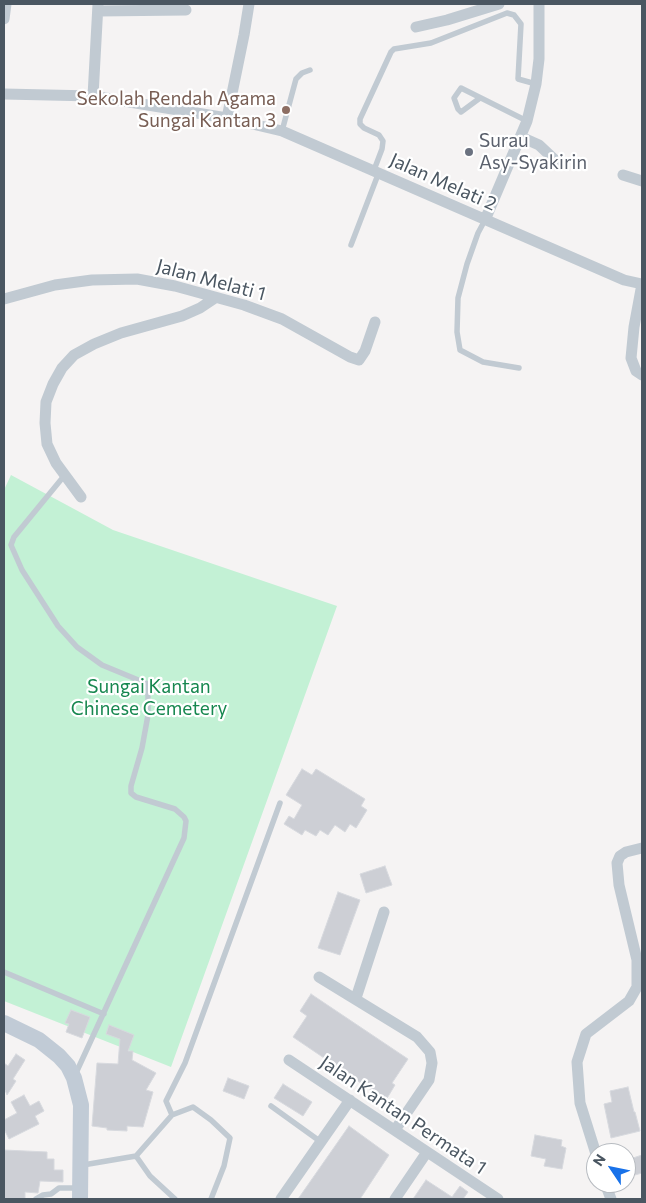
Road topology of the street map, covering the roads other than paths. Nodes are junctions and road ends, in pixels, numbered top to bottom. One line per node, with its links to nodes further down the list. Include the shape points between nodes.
1 (6, 4): 7 (street)
2 (249, 4): 14 (street)
3 (499, 4): 8 (street)
4 (539, 4): 10 (street)
5 (98, 7): 6 (street); 12 (street)
6 (186, 10)
7 (4, 19)
8 (416, 27)
9 (310, 70): 16 (lane, via 302,72 296,79)
10 (536, 84): 15 (street); 19 (lane, via 518,79 521,24 514,15 507,13 431,43 394,49 360,119 364,128 382,140)
11 (4, 94): 12 (street, Jalan Melati 2)
12 (93, 96): 14 (street, Jalan Melati 2)
13 (480, 98): 13 (lane, via 461,112 454,98 461,88); 15 (lane)
14 (226, 118): 16 (street, Jalan Melati 2)
15 (527, 121): 17 (street)
16 (282, 131): 19 (street, Jalan Melati 2)
17 (521, 137): 18 (street, via 539,145); 22 (street)
18 (556, 161)
19 (376, 171): 22 (street, Jalan Melati 2); 23 (lane)
20 (622, 175): 21 (street)
21 (642, 181)
22 (485, 220): 24 (street, Jalan Melati 2, via 624,280); 28 (lane, via 467,264 458,298 460,350 483,362)
23 (351, 244)
24 (642, 284): 29 (street, via 631,358 636,371)
25 (215, 298): 26 (street, Jalan Melati 1, via 137,279 55,285); 27 (street, Jalan Melati 1, via 282,319 360,360); 30 (street, via 182,316 121,332 94,344 74,355 62,368 46,402 45,423 48,444)
26 (4, 300)
27 (375, 322)
28 (519, 368)
29 (642, 375)
30 (64, 476): 31 (street); 39 (lane, via 14,536 11,545 22,570 58,626 77,648 102,665 148,684 148,715 131,793 175,809 186,821 184,838)
31 (81, 497)
32 (280, 803): 45 (lane, via 185,1063 166,1101)
33 (642, 848): 35 (street, via 626,852 617,863 630,935)
34 (384, 912): 38 (street)
35 (638, 950): 48 (street, via 637,987 629,1001 586,1034 577,1062 580,1103)
36 (4, 972): 39 (lane)
37 (319, 977): 38 (street)
38 (356, 998): 46 (street, via 417,1036 430,1052 429,1080)
39 (104, 1014): 42 (lane)
40 (4, 1023): 42 (main road, via 39,1040 59,1056)
41 (290, 1060): 43 (street, Jalan Kantan Permata 1)
42 (74, 1078): 51 (main road, via 81,1106)
43 (350, 1100): 46 (street, Jalan Kantan Permata 1); 47 (street)
44 (272, 1106): 47 (lane)
45 (172, 1115): 50 (lane); 55 (lane, via 194,1107 230,1138 224,1166)
46 (395, 1130): 49 (street, Jalan Kantan Permata 1)
47 (321, 1142): 56 (street)
48 (593, 1143)
49 (427, 1152): 57 (street); 58 (street, Jalan Kantan Permata 1)
50 (136, 1156): 51 (lane); 54 (lane, via 150,1176)
51 (81, 1166): 52 (main road)
52 (80, 1194): 53 (lane, via 59,1188)
53 (36, 1199)
54 (175, 1199)
55 (211, 1199)
56 (282, 1199)
57 (395, 1199)
58 (498, 1199)

